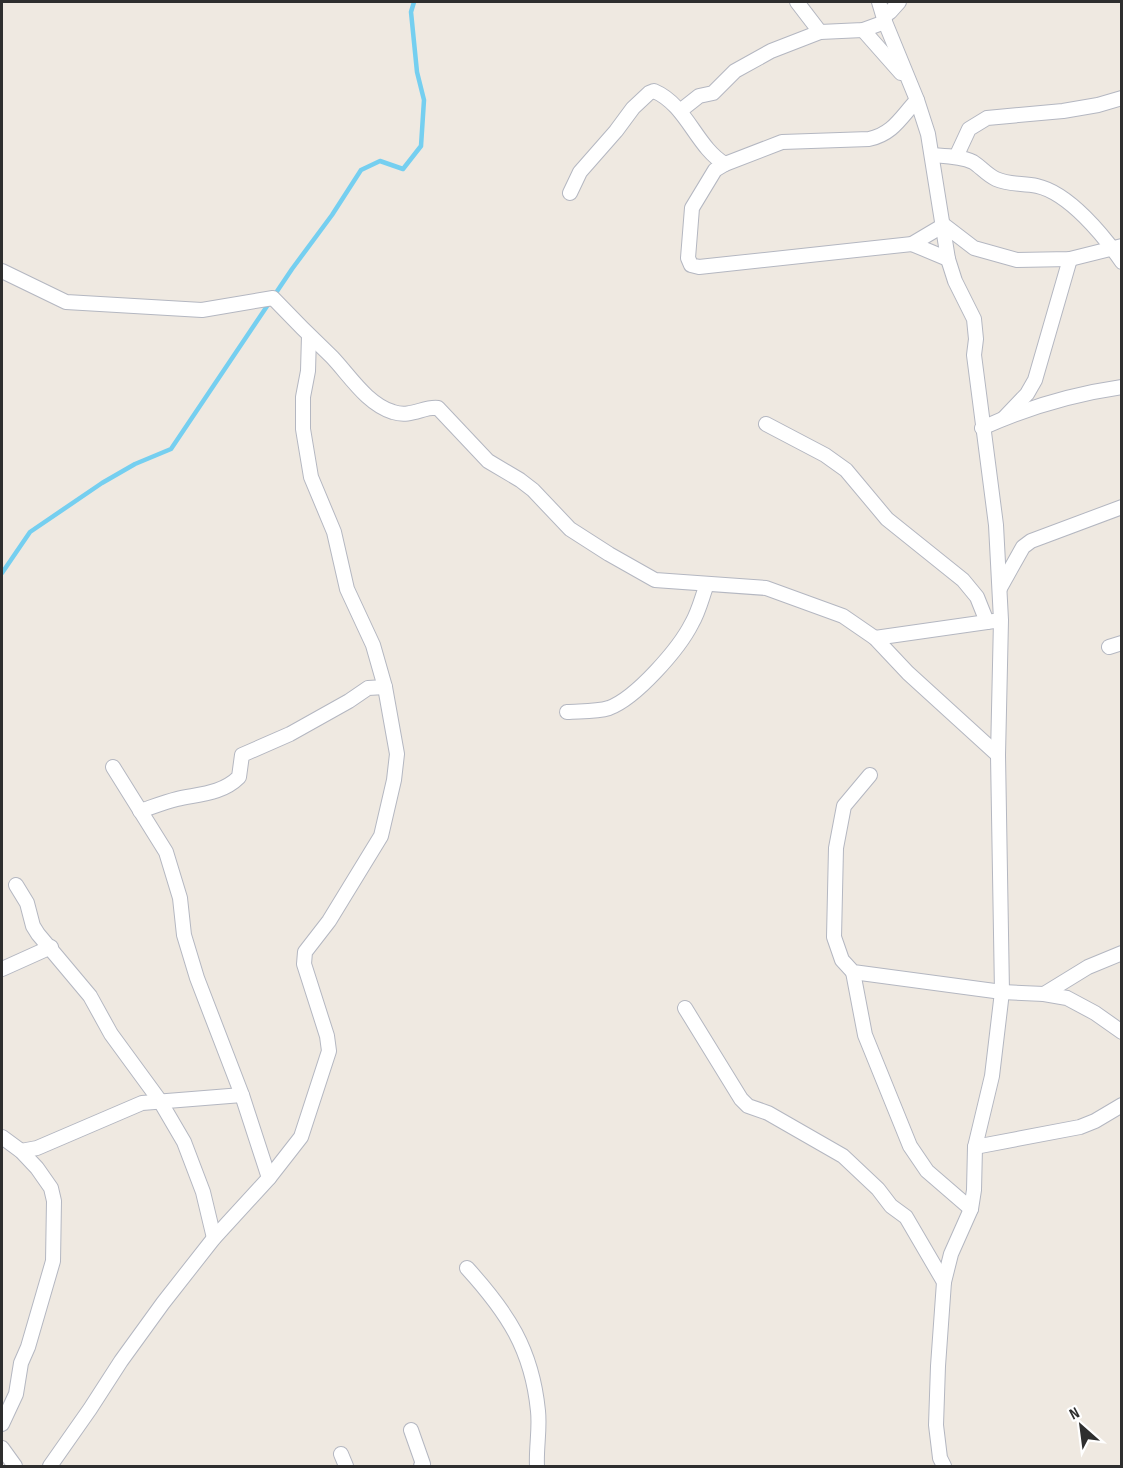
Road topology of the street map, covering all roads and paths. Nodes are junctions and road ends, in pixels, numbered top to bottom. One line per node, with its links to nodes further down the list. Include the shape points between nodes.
1 (797, 2): 6 (street)
2 (879, 2): 4 (street)
3 (898, 2): 4 (street)
4 (884, 19): 5 (street); 7 (street)
5 (863, 30): 6 (street); 7 (street)
6 (820, 32): 10 (street, via 771,51 735,71 713,93 699,96)
7 (908, 81): 9 (street)
8 (1122, 98): 12 (street, via 1063,111 987,118 969,129)
9 (917, 100): 11 (street); 13 (street, via 882,136 782,142)
10 (680, 111): 13 (street); 14 (street, via 659,93 649,93 580,172)
11 (932, 155): 12 (street); 15 (street)
12 (956, 157): 17 (street, via 971,161 995,178 1037,186 1061,198)
13 (718, 164): 16 (street, via 692,208 688,258 691,265)
14 (570, 193)
15 (944, 225): 16 (street); 18 (street); 19 (street, via 974,248 1017,260)
16 (912, 244): 18 (street)
17 (1117, 247): 19 (street); 20 (street)
18 (948, 259): 28 (street, via 974,319)
19 (1070, 259): 26 (street, via 1035,380)
20 (1122, 262)
21 (2, 271): 22 (street, via 66,302 202,310 273,298)
22 (309, 336): 23 (street); 24 (street)
23 (334, 359): 24 (street, via 320,362); 30 (street, via 359,388 393,412 417,413 438,408 488,461 533,490 570,529 609,554 655,580)
24 (308, 371): 35 (street, via 303,429 311,477 334,532 347,589 373,645)
25 (1122, 387): 26 (street)
26 (1004, 418): 28 (street)
27 (766, 424): 33 (street, via 846,470 887,519 963,580 977,597)
28 (982, 429): 31 (street, via 996,525)
29 (1122, 507): 31 (street, via 1031,541 1023,547)
30 (707, 584): 34 (street, via 766,588 843,616); 36 (street, via 693,623 678,647 648,679 607,708)
31 (1000, 589): 32 (street)
32 (1001, 620): 33 (street); 37 (street)
33 (987, 622): 34 (street)
34 (874, 638): 37 (street)
35 (385, 687): 40 (street, via 368,688 290,734 245,753 240,759 239,777 225,788); 58 (street, via 397,754 381,836 329,921 305,952 304,964 329,1051 301,1137)
36 (567, 712)
37 (998, 755): 46 (street)
38 (113, 767): 40 (street)
39 (870, 775): 45 (street, via 844,806 836,848 834,937 842,960)
40 (140, 811): 50 (street, via 166,852 197,978)
41 (15, 885): 42 (street, via 27,903 33,926)
42 (51, 947): 44 (street); 51 (street, via 90,996 111,1034)
43 (1122, 953): 47 (street, via 1088,967)
44 (2, 969)
45 (853, 972): 46 (street); 59 (street, via 865,1035 910,1146 927,1171)
46 (1002, 992): 47 (street); 54 (street, via 993,1076)
47 (1044, 994): 49 (street, via 1067,998)
48 (685, 1008): 62 (street, via 741,1099 843,1156 906,1217)
49 (1122, 1032)
50 (242, 1095): 51 (street); 58 (street)
51 (160, 1101): 55 (street, via 129,1107); 60 (street, via 188,1152)
52 (1122, 1105): 54 (street, via 1080,1127)
53 (2, 1137): 56 (street)
54 (975, 1147): 59 (street)
55 (37, 1148): 56 (street); 57 (street)
56 (21, 1151): 57 (street)
57 (37, 1168): 63 (street, via 51,1188 54,1201 53,1261 21,1363 16,1394)
58 (268, 1178): 60 (street)
59 (971, 1209): 62 (street, via 951,1254)
60 (214, 1238): 67 (street, via 121,1361)
61 (467, 1268): 69 (street, via 495,1299 528,1360 538,1412)
62 (944, 1282): 70 (street, via 936,1425)
63 (2, 1424)
64 (411, 1430): 68 (street)
65 (2, 1448): 66 (street)
66 (15, 1467)
67 (50, 1467)
68 (421, 1467)
69 (537, 1467)
70 (944, 1467)

